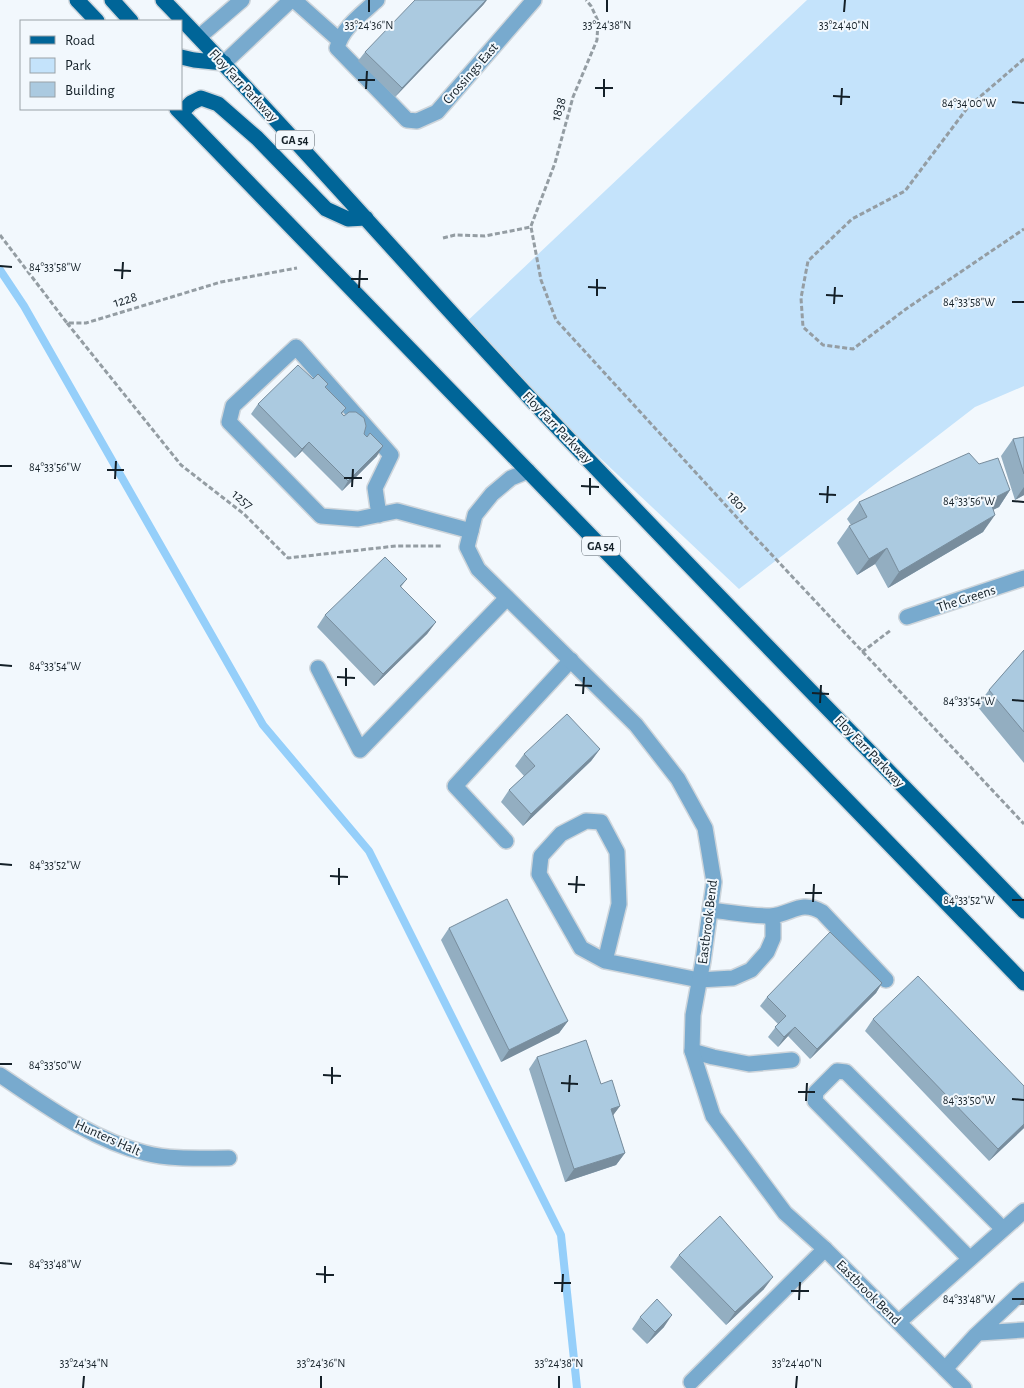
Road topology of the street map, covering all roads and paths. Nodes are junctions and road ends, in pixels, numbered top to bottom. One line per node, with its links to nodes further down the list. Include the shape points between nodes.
1 (77, 0): 10 (main road)
2 (112, 0): 11 (main road)
3 (163, 0): 12 (main road, Floy Farr Parkway / GA 54)
4 (242, 0): 12 (street)
5 (291, 0): 16 (street)
6 (294, 0): 13 (street)
7 (377, 0): 13 (street)
8 (534, 0): 13 (street, Crossings East, via 437,112 417,121 407,120 336,48)
9 (586, 0): 20 (path, 1838, via 598,21 597,40 573,97 556,163)
10 (96, 20)
11 (130, 20)
12 (199, 37): 16 (main road, Floy Farr Parkway / GA 54)
13 (339, 40)
14 (182, 58): 16 (main road)
15 (1024, 59): 21 (path, via 968,107 905,191 852,219 808,261 801,298 803,327 823,345 853,349)
16 (224, 63): 19 (main road, Floy Farr Parkway / GA 54)
17 (182, 109): 19 (main road, via 201,98 218,104 257,138 326,209 348,219)
18 (179, 111): 26 (main road, GA 54)
19 (366, 218): 39 (main road, Floy Farr Parkway / GA 54, via 544,413)
20 (531, 226): 23 (path, via 485,236); 33 (path, 1801, via 541,280 556,320)
21 (1024, 229)
22 (0, 236): 25 (path)
23 (443, 238)
24 (297, 268): 25 (path, 1228, via 221,282 86,323)
25 (67, 323): 29 (path, 1257, via 181,466 244,514 288,558 396,546)
26 (528, 471): 28 (street, via 511,478 492,494 475,515); 44 (main road, GA 54)
27 (379, 515): 27 (street, via 358,519 321,516 229,422 233,406 296,347 391,454 375,488); 28 (street, via 397,512)
28 (471, 531): 29 (street)
29 (467, 546): 31 (street, Eastbrook Bend, via 478,569)
30 (1024, 578): 32 (street, The Greens)
31 (507, 598): 34 (street, Eastbrook Bend); 35 (street, via 360,750)
32 (907, 617): 33 (path)
33 (862, 652): 36 (path, 1801)
34 (571, 660): 37 (street, via 455,786); 38 (street, Eastbrook Bend, via 636,725 678,779 705,828 714,882)
35 (318, 668)
36 (1024, 824)
37 (506, 841)
38 (710, 910): 40 (street); 42 (street, Eastbrook Bend)
39 (1024, 911)
40 (771, 916): 42 (street, via 773,938 767,952 751,970 727,979); 43 (street, via 794,908 815,908)
41 (605, 962): 41 (street, via 581,948 539,874 541,856 561,834 586,820 601,822 617,852 620,904); 42 (street)
42 (699, 980): 45 (street, Eastbrook Bend, via 693,1015)
43 (886, 980)
44 (1024, 983)
45 (692, 1051): 46 (street, via 749,1064); 51 (street, Eastbrook Bend, via 713,1116 785,1212)
46 (792, 1060)
47 (0, 1075): 48 (street, Hunters Halt, via 79,1125 118,1145 146,1154)
48 (229, 1158)
49 (1024, 1211): 50 (street)
50 (1003, 1229): 52 (street); 52 (street, via 846,1072 837,1071 816,1092 815,1100)
51 (825, 1249): 54 (street, Eastbrook Bend); 58 (street)
52 (970, 1259): 54 (street)
53 (1024, 1290): 56 (street)
54 (899, 1322): 57 (street, Eastbrook Bend)
55 (1024, 1330): 56 (street)
56 (979, 1333): 57 (street)
57 (946, 1369): 59 (street, Eastbrook Bend)
58 (691, 1382)
59 (964, 1388)

